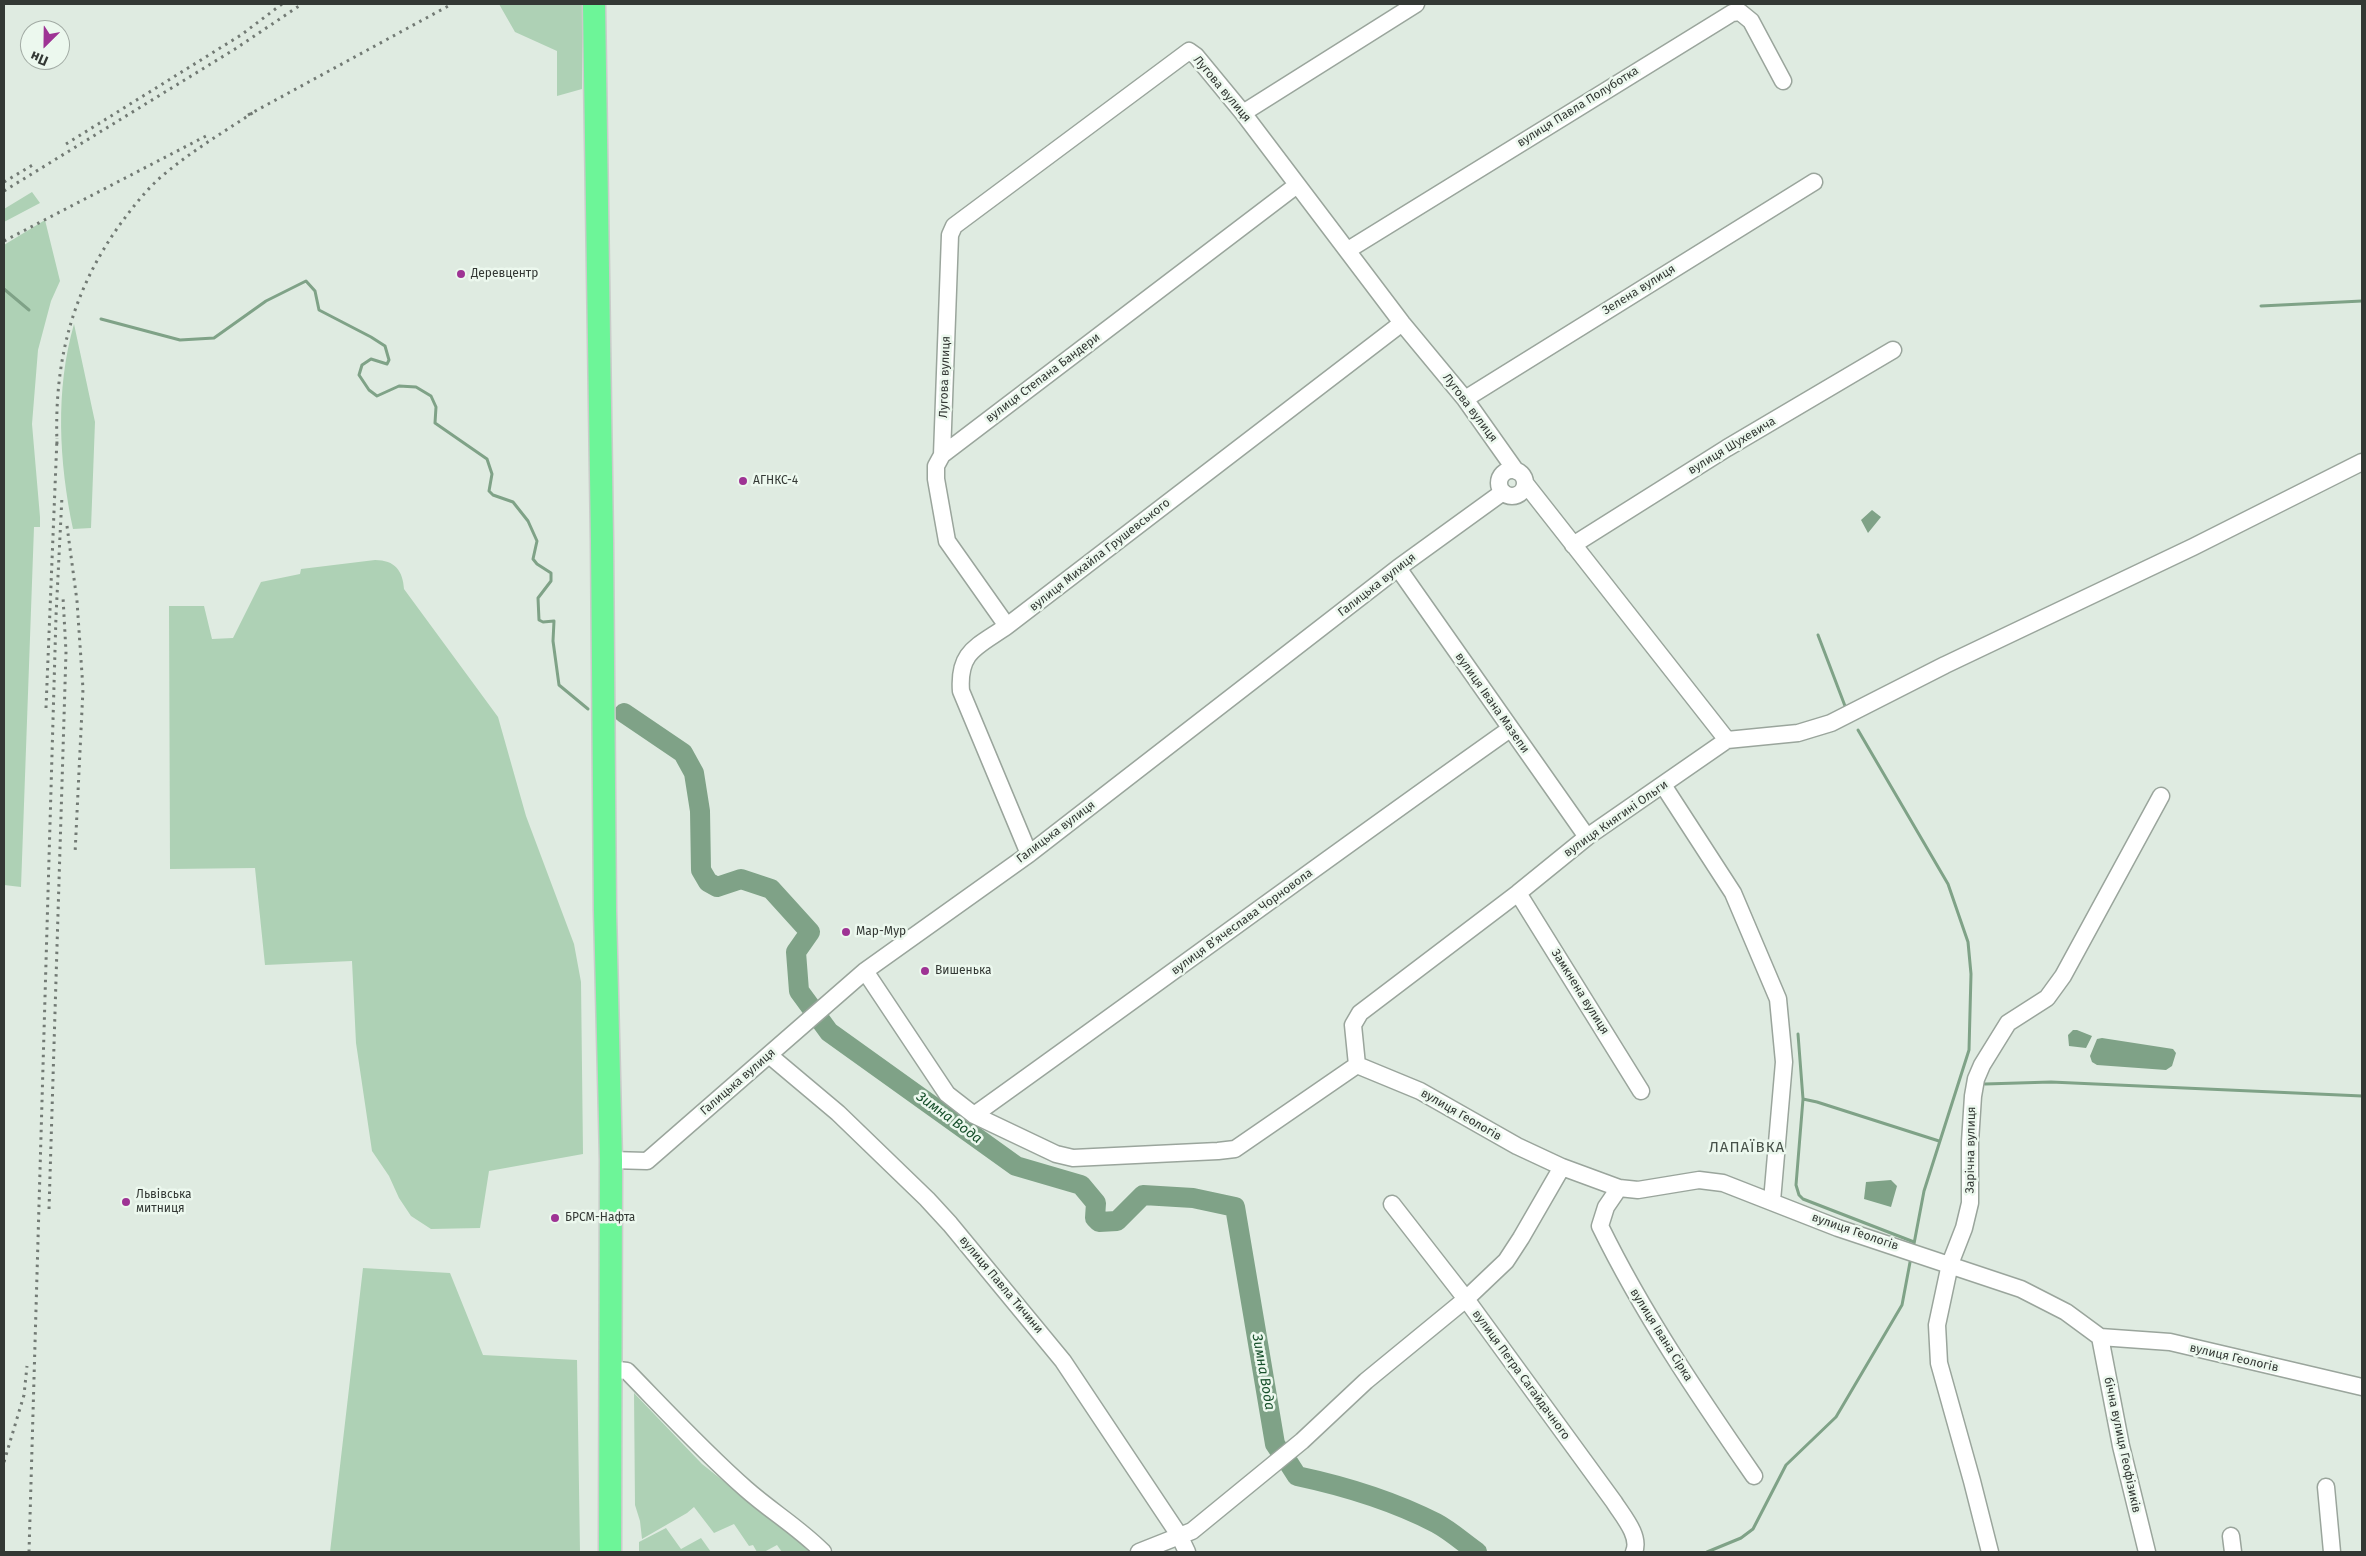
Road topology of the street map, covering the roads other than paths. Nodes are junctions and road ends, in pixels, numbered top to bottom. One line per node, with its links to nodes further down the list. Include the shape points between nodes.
1 (594, 4): 29 (highway)
2 (1416, 4): 4 (street)
3 (1783, 80): 7 (street, вулиця Павла Полуботка, via 1751,21 1740,12 1732,13)
4 (1243, 113): 6 (street, Лугова вулиця); 11 (street, Лугова вулиця, via 1189,51 954,226 950,235)
5 (1814, 182): 10 (street, Зелена вулиця)
6 (1297, 185): 7 (street, Лугова вулиця); 11 (street, вулиця Степана Бандери)
7 (1348, 250): 8 (street, Лугова вулиця)
8 (1402, 323): 10 (street, Лугова вулиця); 16 (street, вулиця Михайла Грушевського)
9 (1892, 350): 14 (street, вулиця Шухевича, via 1727,448)
10 (1465, 399): 13 (street, Лугова вулиця)
11 (942, 455): 16 (street, via 936,466 936,479 947,540)
12 (2362, 462): 18 (street, вулиця Княгині Ольги, via 1812,730)
13 (1520, 477): 14 (street, Лугова вулиця); 15 (street, Галицька вулиця, via 1511,470 1502,474 1499,484 1503,492)
14 (1573, 546): 18 (street, Лугова вулиця)
15 (1398, 568): 17 (street, вулиця Івана Мазепи); 22 (street, Галицька вулиця)
16 (1007, 626): 22 (street, вулиця Михайла Грушевського, via 968,654 961,666 961,691)
17 (1510, 729): 21 (street, вулиця Івана Мазепи); 28 (street, вулиця Вʼячеслава Чорновола)
18 (1727, 740): 19 (street, вулиця Княгині Ольги)
19 (1663, 785): 21 (street, вулиця Княгині Ольги); 32 (street, via 1732,893 1778,999 1784,1062)
20 (2161, 796): 34 (street, Зарічна вулиця, via 2063,976 2048,998 2008,1023 1982,1065 1972,1096 1970,1203)
21 (1587, 837): 23 (street, вулиця Княгині Ольги)
22 (1029, 854): 24 (street, Галицька вулиця)
23 (1518, 893): 26 (street, вулиця Княгині Ольги, via 1360,1013 1353,1026); 27 (street, Замкнена вулиця)
24 (865, 971): 25 (street, Галицька вулиця); 28 (street, via 947,1094)
25 (769, 1055): 29 (street, Галицька вулиця, via 647,1161); 41 (street, вулиця Павла Тичини, via 838,1113 950,1224 1064,1361)
26 (1357, 1065): 28 (street, via 1235,1149 1218,1152 1073,1158 1056,1154); 30 (street, вулиця Геологів, via 1420,1091 1479,1126)
27 (1641, 1091)
28 (974, 1115)
29 (611, 1160): 37 (highway)
30 (1562, 1167): 31 (street, вулиця Геологів); 35 (street, via 1506,1261)
31 (1619, 1188): 32 (street, вулиця Геологів, via 1638,1190 1699,1180 1723,1183); 39 (street, вулиця Івана Сірка, via 1606,1207 1600,1226 1656,1328)
32 (1772, 1201): 34 (street, вулиця Геологів, via 1838,1228)
33 (1392, 1204): 35 (street, вулиця Петра Сагайдачного)
34 (1950, 1264): 36 (street, вулиця Геологів, via 2021,1289 2066,1312); 48 (street, Зарічна вулиця, via 1937,1325 1939,1363)
35 (1466, 1299): 41 (street, via 1366,1381 1271,1466 1192,1530); 47 (street, вулиця Петра Сагайдачного, via 1614,1502 1632,1532 1636,1542)
36 (2100, 1337): 38 (street, вулиця Геологів, via 2170,1342); 49 (street, бічна вулиця Геофізиків)
37 (609, 1370): 43 (highway); 44 (street, via 627,1371 701,1448 748,1491 804,1532)
38 (2362, 1388)
39 (1754, 1476)
40 (2326, 1487): 51 (street)
41 (1179, 1535): 45 (street); 46 (street, вулиця Павла Тичини)
42 (2231, 1536): 50 (street)
43 (610, 1552)
44 (822, 1552)
45 (1139, 1552)
46 (1187, 1552)
47 (1634, 1552)
48 (1990, 1552)
49 (2146, 1552)
50 (2234, 1552)
51 (2332, 1552)

